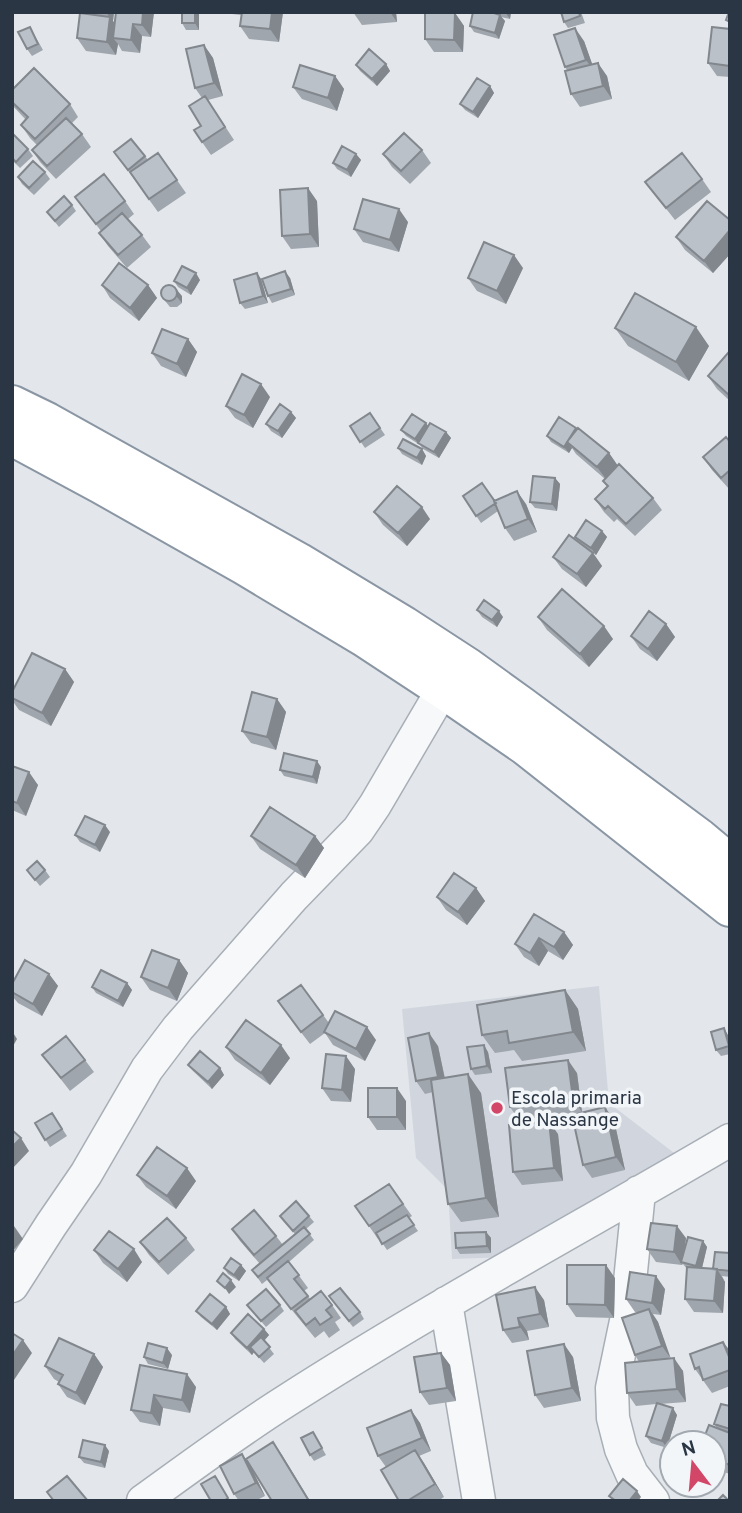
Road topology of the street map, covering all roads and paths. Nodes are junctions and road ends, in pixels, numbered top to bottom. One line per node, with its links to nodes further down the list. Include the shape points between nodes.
1 (12, 405): 4 (highway, via 286,555 404,626 521,706)
2 (12, 436): 3 (highway, via 244,565)
3 (443, 689): 5 (highway, via 537,755); 8 (street, via 358,830 294,895 147,1069 86,1174)
4 (730, 864)
5 (730, 907)
6 (730, 1140): 7 (street)
7 (639, 1192): 9 (street); 12 (street, via 626,1321 612,1398 621,1449 632,1474)
8 (12, 1286)
9 (446, 1303): 10 (street, via 286,1401); 11 (street)
10 (143, 1501)
11 (479, 1501)
12 (653, 1501)

